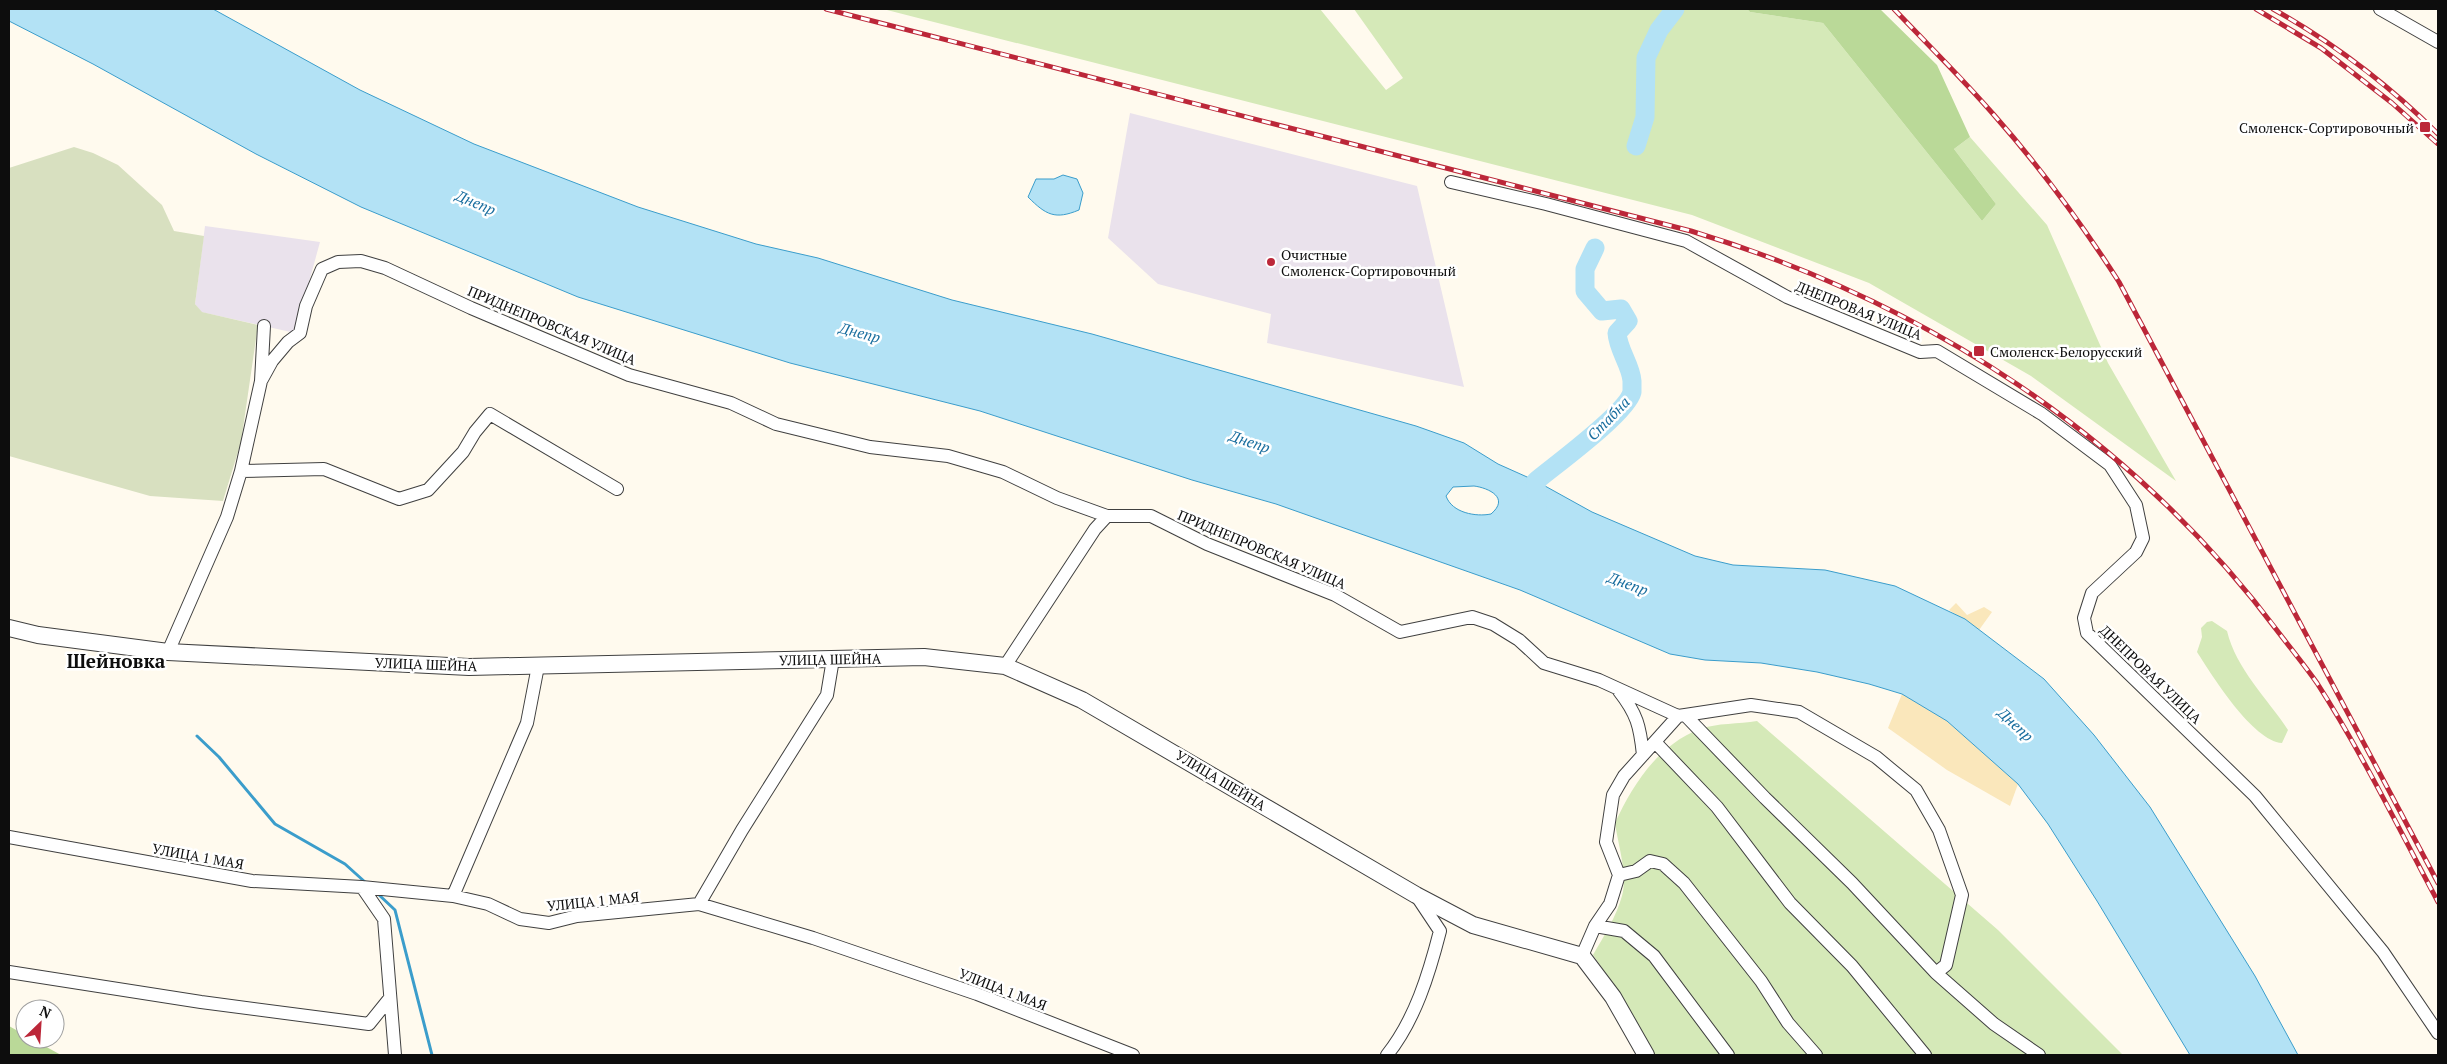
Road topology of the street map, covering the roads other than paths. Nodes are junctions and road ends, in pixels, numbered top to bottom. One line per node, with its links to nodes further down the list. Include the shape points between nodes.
1 (2380, 9): 2 (street)
2 (2438, 42)
3 (1451, 182): 29 (street, ДНЕПРОВАЯ УЛИЦА, via 1686,240 1805,305 1920,352 1937,351 2042,414 2110,465 2136,505 2143,538 2136,552 2092,593 2084,618 2087,633 2255,796 2383,952)
4 (264, 326): 5 (street)
5 (261, 381): 6 (street); 8 (street, ПРИДНЕПРОВСКАЯ УЛИЦА, via 272,361 300,332 306,306 322,269 338,262 361,261 385,268 629,375 731,403 776,424 870,447 948,456 994,470)
6 (241, 470): 7 (street, via 324,468 399,499 428,490 463,452 490,414); 10 (street, via 227,517)
7 (617, 489)
8 (1107, 516): 13 (street, via 1095,529); 14 (street, ПРИДНЕПРОВСКАЯ УЛИЦА, via 1151,516 1207,544 1334,595 1400,632 1472,617 1493,624 1519,640 1544,663)
9 (9, 628): 10 (street, УЛИЦА ШЕЙНА, via 38,635)
10 (168, 652): 12 (street, УЛИЦА ШЕЙНА, via 469,667)
11 (832, 659): 12 (street, УЛИЦА ШЕЙНА); 13 (street, УЛИЦА ШЕЙНА, via 924,658); 23 (street, via 827,695)
12 (538, 666): 22 (street, via 527,723)
13 (1006, 666): 21 (street, УЛИЦА ШЕЙНА, via 1082,700)
14 (1618, 689): 15 (street, ПРИДНЕПРОВСКАЯ УЛИЦА); 17 (street, via 1634,710 1641,730)
15 (1681, 715): 16 (street); 27 (street, via 1858,890); 27 (street, via 1751,705 1799,712 1876,757 1916,790 1939,830 1962,894 1946,965)
16 (1655, 742): 17 (street); 36 (street, via 1717,807 1790,903 1852,966)
17 (1643, 755): 19 (street, via 1624,776 1613,795 1606,842)
18 (9, 836): 20 (street, УЛИЦА 1 МАЯ, via 252,881)
19 (1619, 875): 24 (street, via 1610,904); 35 (street, via 1636,872 1650,861 1663,864 1684,883 1761,981 1788,1023)
20 (362, 888): 22 (street, УЛИЦА 1 МАЯ); 28 (street, via 384,919)
21 (1416, 895): 25 (street, УЛИЦА ШЕЙНА, via 1473,925); 32 (street, via 1440,931 1427,980 1396,1044)
22 (454, 896): 23 (street, УЛИЦА 1 МАЯ, via 488,904 520,919 550,922 576,916)
23 (699, 904): 31 (street, УЛИЦА 1 МАЯ, via 977,994)
24 (1595, 926): 25 (street); 34 (street, via 1624,931 1654,956)
25 (1582, 956): 33 (street, via 1613,997)
26 (9, 972): 28 (street, via 369,1024)
27 (1936, 973): 37 (street, via 1994,1024)
28 (390, 998): 30 (street)
29 (2438, 1033)
30 (395, 1055)
31 (1133, 1055)
32 (1387, 1055)
33 (1646, 1055)
34 (1728, 1055)
35 (1816, 1055)
36 (1925, 1055)
37 (2039, 1055)

